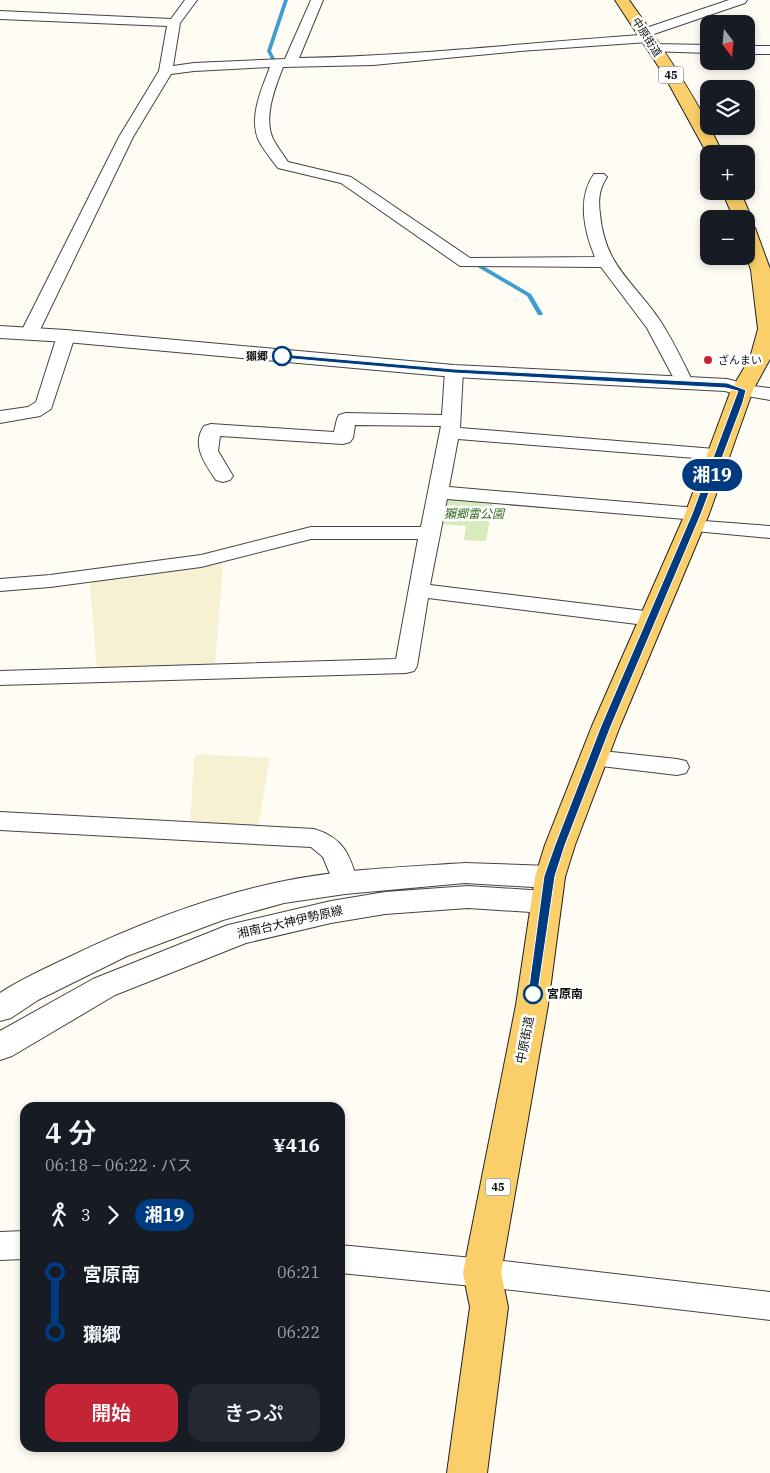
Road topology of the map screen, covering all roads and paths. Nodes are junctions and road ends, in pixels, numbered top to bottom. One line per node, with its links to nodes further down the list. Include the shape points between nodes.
1 (59, 0): 7 (street)
2 (191, 0): 8 (street)
3 (317, 0): 13 (street)
4 (622, 0): 9 (main road, 中原街道 / 45)
5 (741, 0): 9 (street)
6 (0, 15): 7 (street)
7 (57, 16): 8 (street)
8 (174, 23): 14 (street)
9 (649, 40): 10 (street); 13 (street, via 520,47 373,61); 15 (main road, 中原街道 / 45)
10 (700, 48)
11 (755, 50): 12 (street)
12 (770, 50)
13 (284, 63): 14 (street); 18 (street, via 267,94 263,114 264,135 283,165 346,180 466,264)
14 (166, 71): 21 (street, via 126,137)
15 (711, 145)
16 (599, 177): 18 (street, via 591,188 592,228)
17 (755, 247): 19 (main road, 中原街道 / 45)
18 (604, 262): 24 (street, via 651,321)
19 (766, 270): 25 (main road, 中原街道 / 45, via 768,329 760,358)
20 (0, 332): 21 (street)
21 (29, 334): 22 (street)
22 (66, 336): 23 (street); 27 (street, via 44,405 33,412)
23 (454, 371): 24 (street); 28 (street)
24 (686, 384): 25 (street, via 727,385)
25 (742, 390): 26 (street); 29 (main road, 中原街道 / 45)
26 (770, 394)
27 (0, 417)
28 (451, 427): 29 (street); 30 (street, via 346,418 343,438 211,430 208,451); 31 (street)
29 (720, 454): 32 (main road, 中原街道 / 45)
30 (223, 476)
31 (438, 492): 32 (street); 34 (street)
32 (694, 520): 33 (street); 37 (main road, 中原街道 / 45)
33 (770, 532)
34 (429, 533): 35 (street, via 311,533 200,561); 36 (street)
35 (0, 585)
36 (418, 590): 37 (street); 38 (street, via 406,666)
37 (653, 619): 39 (main road, 中原街道 / 45)
38 (0, 678)
39 (593, 758): 40 (street); 43 (main road, 中原街道 / 45)
40 (677, 766)
41 (0, 821): 42 (street, via 314,838 332,847)
42 (344, 883): 43 (street, via 465,873); 44 (street, via 284,892 214,911 116,948 27,991)
43 (548, 889): 45 (street, 湘南台大神伊勢原線, via 386,903 239,933 104,987); 49 (main road, 中原街道 / 45, via 532,1005)
44 (0, 1009)
45 (0, 1047)
46 (20, 1245): 47 (street)
47 (0, 1246)
48 (345, 1259): 49 (street)
49 (482, 1273): 50 (street); 51 (main road, 中原街道 / 45, via 489,1307)
50 (770, 1306)
51 (467, 1473)

